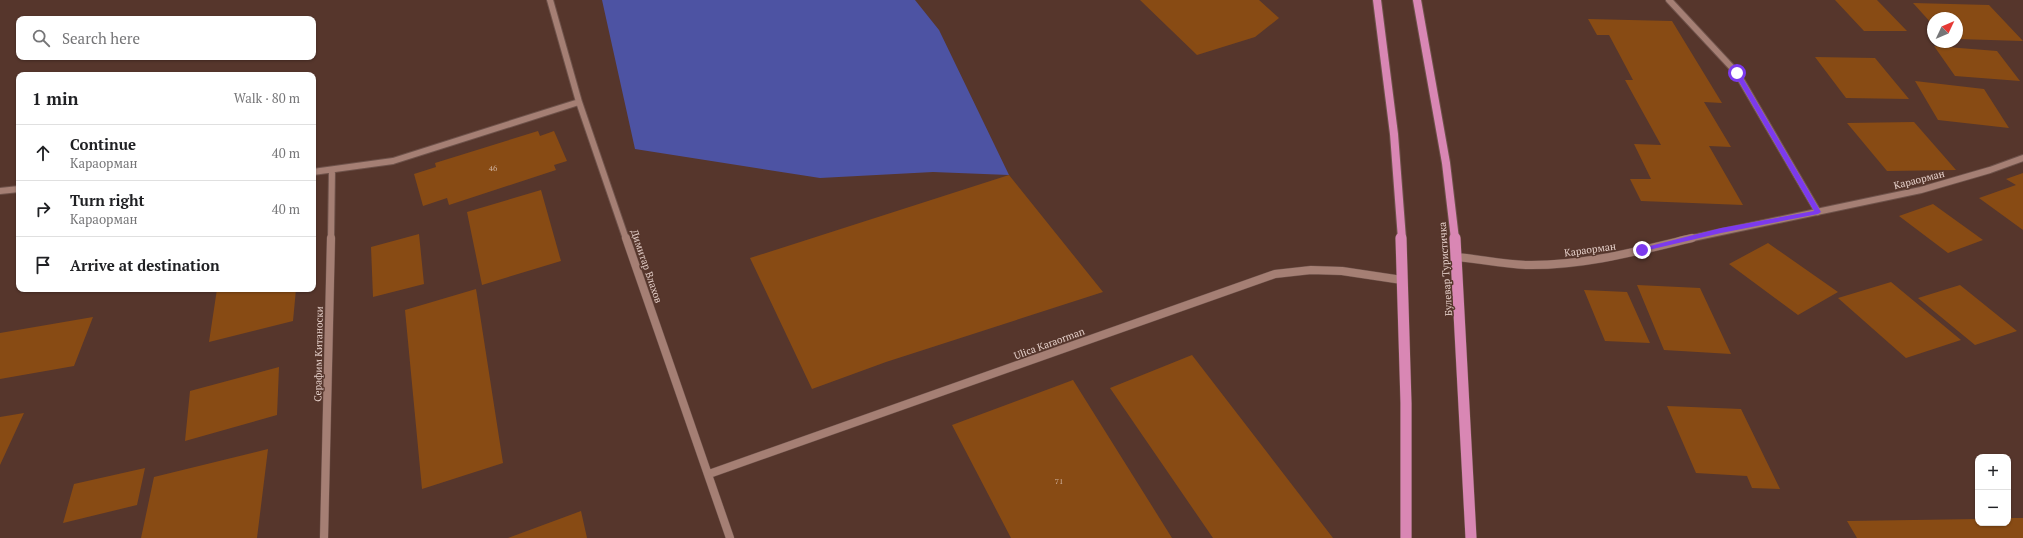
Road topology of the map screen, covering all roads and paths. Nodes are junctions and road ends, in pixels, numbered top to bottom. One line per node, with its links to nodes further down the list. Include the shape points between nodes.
1 (550, 0): 5 (street, Димитар Влахов)
2 (1377, 0): 13 (main road, via 1391,106)
3 (1417, 0): 12 (main road, Булевар Туристичка, via 1446,164)
4 (1669, 0): 11 (street, via 1737,73)
5 (579, 102): 7 (street, via 393,161); 14 (street, Димитар Влахов)
6 (2023, 158): 11 (street, Караорман, via 1925,189)
7 (332, 170): 8 (street); 15 (street, Серафим Китаноски)
8 (316, 172)
9 (16, 190): 10 (street)
10 (0, 191)
11 (1818, 212): 12 (street, Караорман, via 1721,230 1583,262 1528,265)
12 (1456, 257): 18 (main road, Булевар Туристичка)
13 (1402, 280): 14 (street, Ulica Karaorman, via 1342,271 1310,270 1275,274); 17 (main road, via 1408,386)
14 (709, 474): 16 (street, Димитар Влахов)
15 (324, 538)
16 (730, 538)
17 (1406, 538)
18 (1471, 538)

